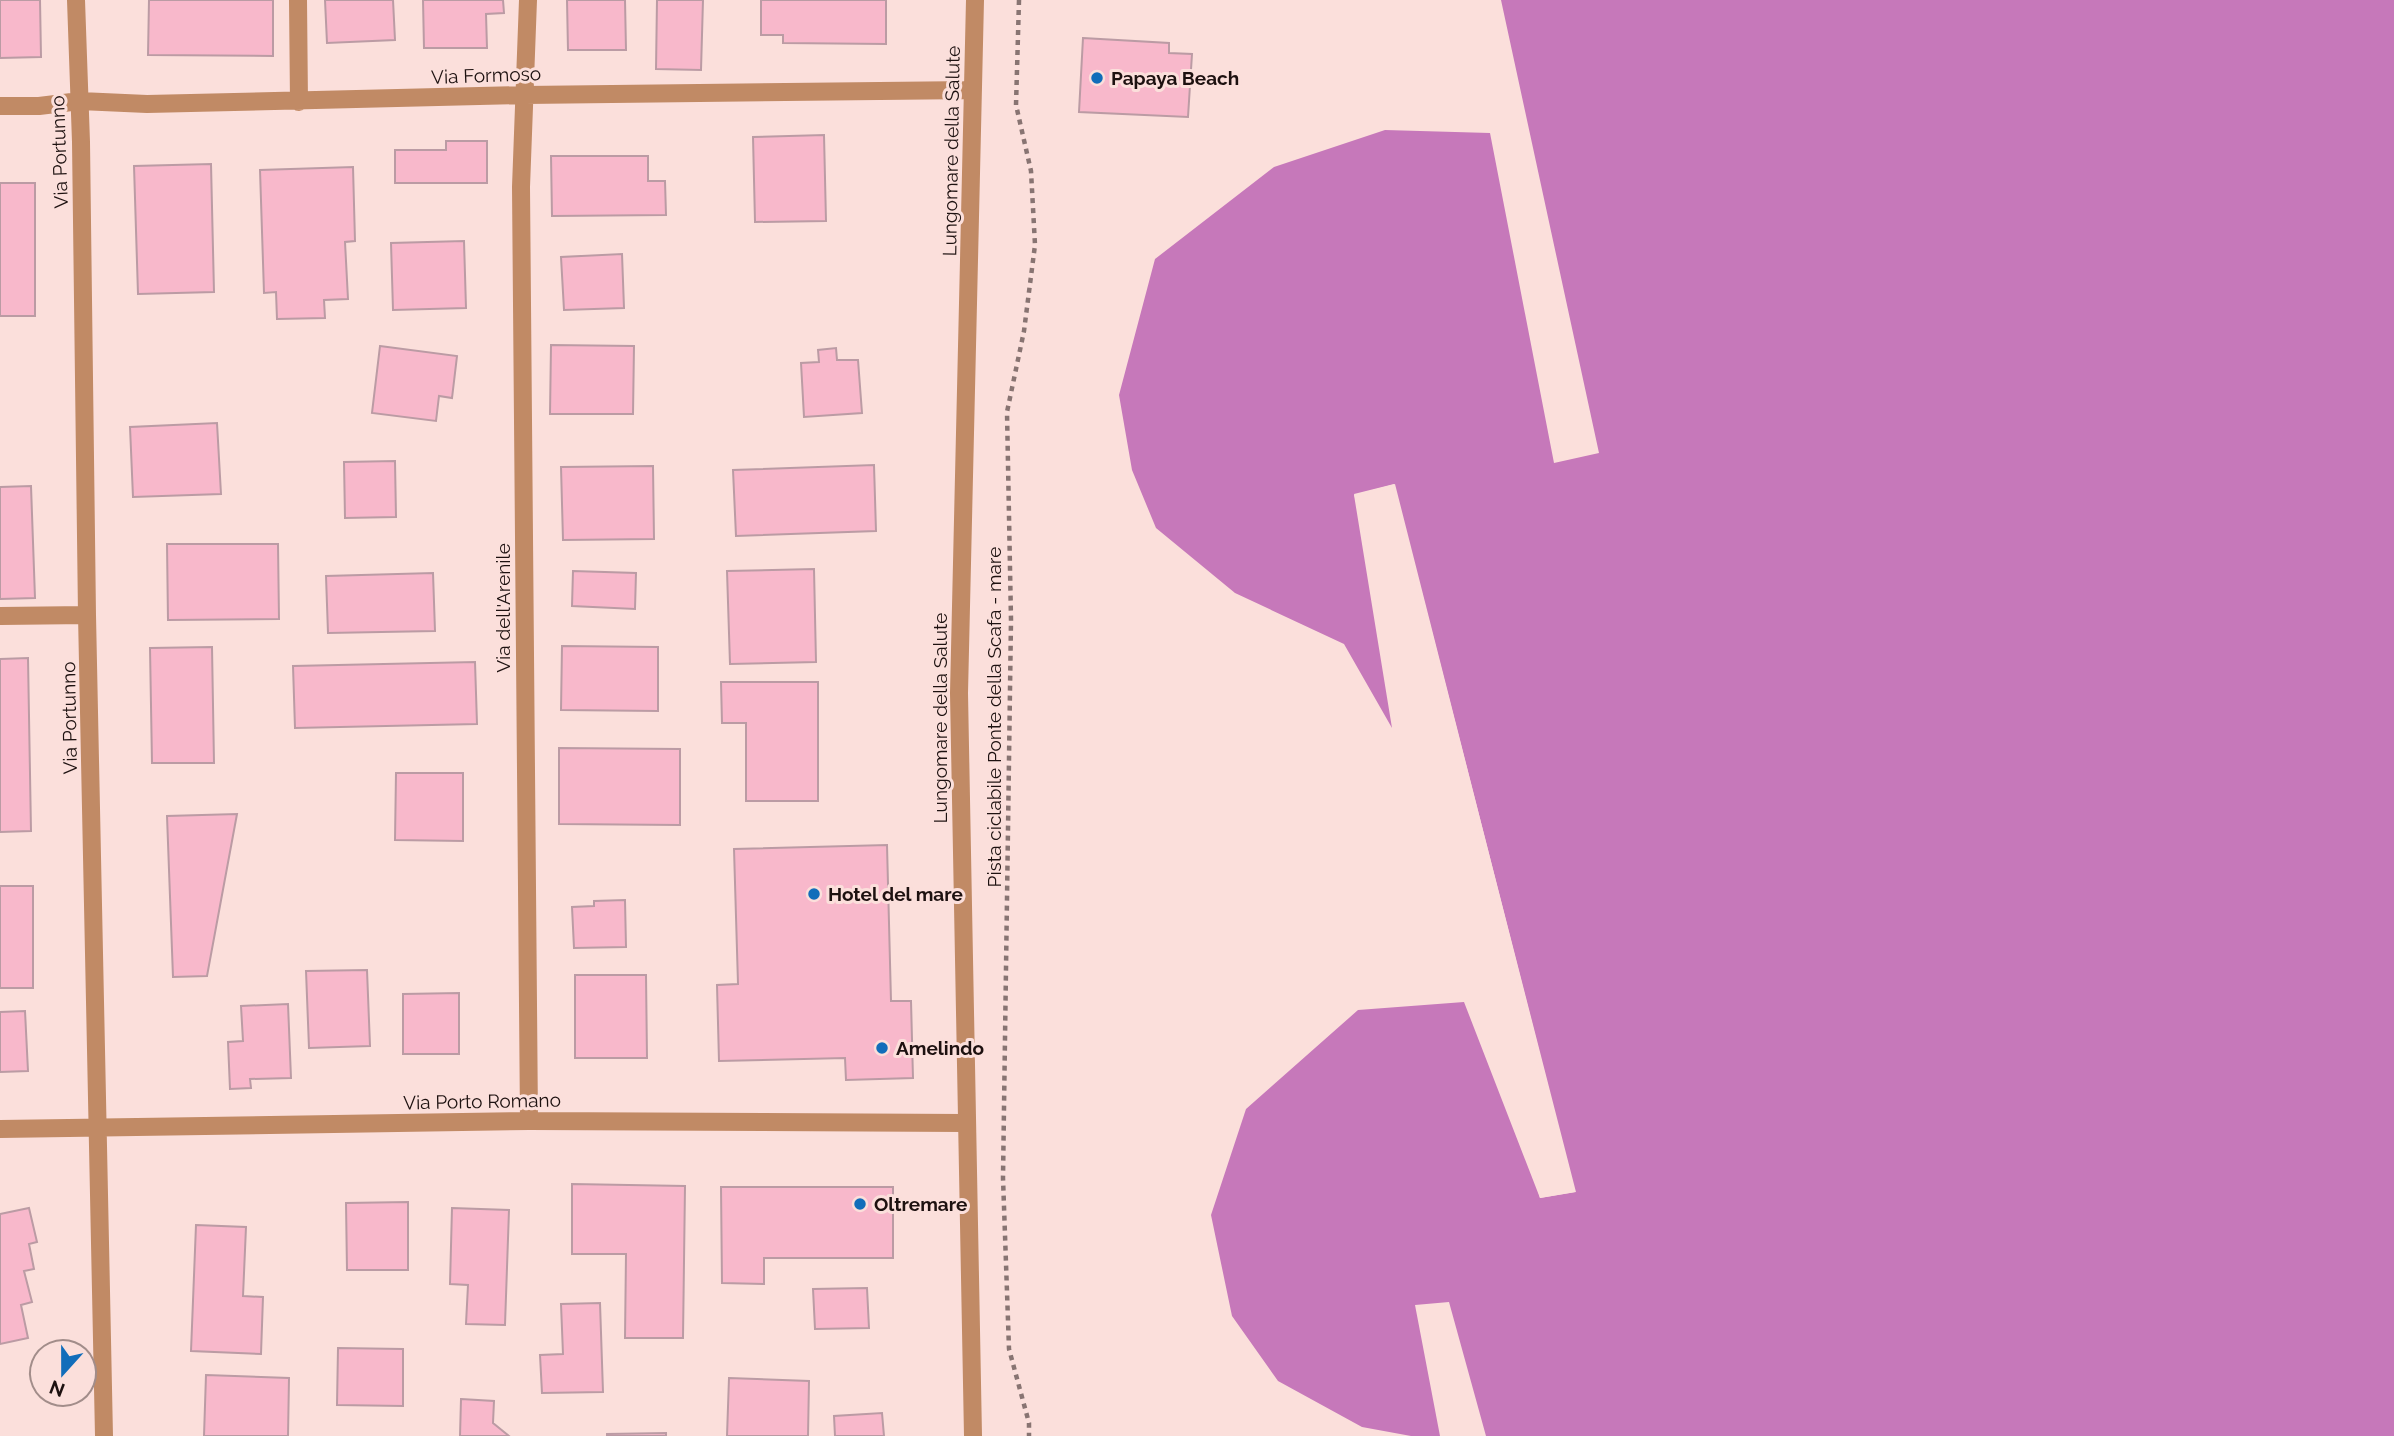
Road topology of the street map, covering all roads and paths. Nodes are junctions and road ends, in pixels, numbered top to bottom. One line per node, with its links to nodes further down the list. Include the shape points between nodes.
1 (76, 0): 8 (street, Via Portunno)
2 (298, 0): 9 (street)
3 (528, 0): 7 (street, Via dell'Arenile)
4 (975, 0): 6 (street, Lungomare della Salute)
5 (1019, 0): 19 (path, Pista ciclabile Ponte della Scafa - mare, via 1016,105 1031,171 1035,245 1007,412 1011,620 1003,1178 1009,1349)
6 (973, 90): 7 (street, Via Formoso); 14 (street, Lungomare della Salute, via 959,693)
7 (525, 95): 9 (street, Via Formoso); 13 (street, Via dell'Arenile, via 521,187)
8 (79, 102): 9 (street, Via Formoso); 10 (street, Via Formoso); 11 (street, Via Portunno)
9 (299, 102)
10 (0, 106)
11 (88, 615): 12 (street); 16 (street, Via Portunno)
12 (0, 616)
13 (528, 1121): 14 (street, Via Porto Romano); 16 (street, Via Porto Romano)
14 (965, 1123): 18 (street, Lungomare della Salute)
15 (0, 1129): 16 (street, Via Porto Romano)
16 (98, 1129): 17 (street, Via Portunno)
17 (104, 1436)
18 (973, 1436)
19 (1029, 1436)

